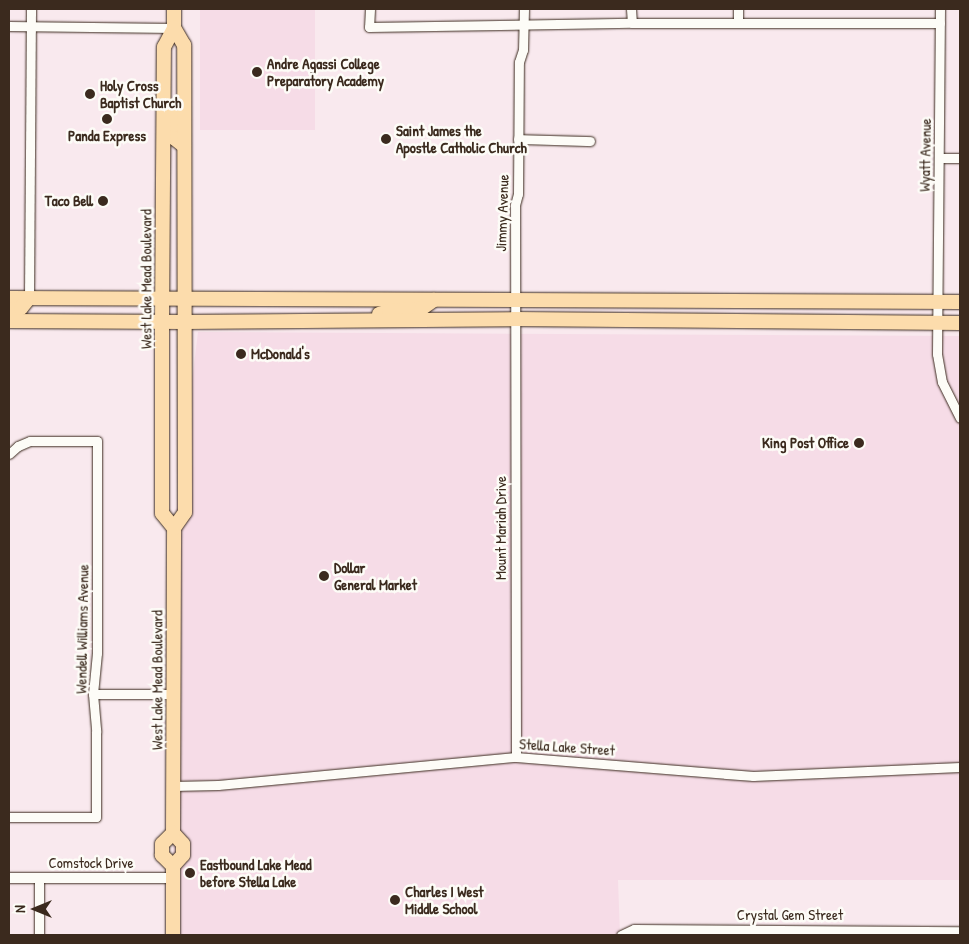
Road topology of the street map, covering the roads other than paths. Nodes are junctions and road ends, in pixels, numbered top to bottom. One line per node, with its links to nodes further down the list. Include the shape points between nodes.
1 (31, 9): 13 (street)
2 (174, 9): 14 (main road, West Lake Mead Boulevard)
3 (370, 9): 12 (street, via 369,27)
4 (524, 9): 12 (street, Jimmy Avenue)
5 (632, 9): 8 (street)
6 (738, 9): 9 (street)
7 (940, 9): 10 (street, Wyatt Avenue)
8 (632, 23): 9 (street); 12 (street)
9 (738, 23): 10 (street)
10 (940, 23): 19 (street, Wyatt Avenue)
11 (9, 26): 13 (street)
12 (524, 26): 16 (street, Jimmy Avenue, via 519,62)
13 (31, 27): 14 (street); 22 (street)
14 (174, 28): 15 (main road, West Lake Mead Boulevard, via 164,47); 18 (main road, West Lake Mead Boulevard, via 184,45)
15 (163, 105): 18 (main road, via 174,117 174,138); 23 (main road, West Lake Mead Boulevard)
16 (518, 139): 17 (street); 26 (street, Jimmy Avenue)
17 (590, 141)
18 (184, 146): 24 (main road, West Lake Mead Boulevard)
19 (939, 158): 20 (street); 27 (street, Wyatt Avenue)
20 (960, 158)
21 (9, 298): 22 (main road)
22 (29, 298): 23 (main road); 29 (main road, via 21,308)
23 (162, 298): 24 (main road); 33 (main road, West Lake Mead Boulevard)
24 (184, 299): 25 (main road); 34 (main road, West Lake Mead Boulevard)
25 (435, 299): 26 (main road); 32 (main road, via 421,309 384,313 377,315)
26 (514, 300): 27 (main road); 30 (street, Mount Mariah Drive)
27 (937, 302): 28 (main road); 35 (street, Wyatt Avenue)
28 (960, 302)
29 (9, 310)
30 (514, 319): 32 (main road); 35 (main road); 42 (street, Mount Mariah Drive)
31 (9, 321): 33 (main road)
32 (374, 321): 34 (main road)
33 (162, 322): 34 (main road); 39 (main road, West Lake Mead Boulevard, via 162,513)
34 (184, 322): 39 (main road, West Lake Mead Boulevard, via 185,512)
35 (937, 323): 36 (main road); 37 (street, Wyatt Avenue, via 937,354 942,382)
36 (960, 323)
37 (960, 418)
38 (9, 454): 40 (street, Wendell Williams Avenue, via 30,441 97,441 97,653)
39 (174, 528): 41 (main road, West Lake Mead Boulevard)
40 (93, 694): 41 (street); 45 (street, Wendell Williams Avenue, via 96,817)
41 (173, 694): 44 (main road, West Lake Mead Boulevard)
42 (516, 757): 43 (street, Stella Lake Street, via 753,776); 44 (street, Stella Lake Street)
43 (960, 767)
44 (173, 786): 46 (main road, West Lake Mead Boulevard, via 173,833 162,844 162,855)
45 (9, 817)
46 (173, 872): 48 (street, Comstock Drive); 52 (main road, West Lake Mead Boulevard)
47 (9, 878): 48 (street, Comstock Drive)
48 (39, 878): 51 (street)
49 (960, 931): 50 (street, Crystal Gem Street)
50 (889, 932): 53 (street, Crystal Gem Street, via 634,929)
51 (39, 935)
52 (173, 935)
53 (621, 935)

